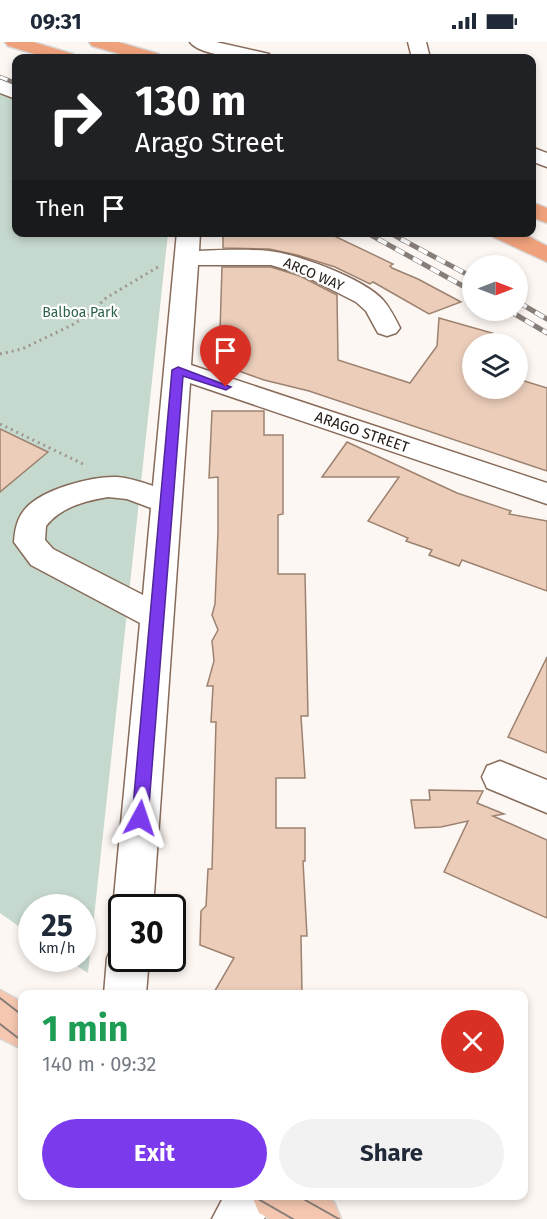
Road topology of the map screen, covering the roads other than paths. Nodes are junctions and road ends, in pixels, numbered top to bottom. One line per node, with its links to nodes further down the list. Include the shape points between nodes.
1 (14, 42): 4 (highway)
2 (98, 42): 5 (highway)
3 (204, 44): 6 (street)
4 (53, 54)
5 (138, 54)
6 (245, 54)
7 (511, 237): 9 (highway)
8 (188, 252): 10 (street, ARCO WAY, via 289,261 359,294 373,304); 11 (street)
9 (547, 255)
10 (387, 328)
11 (178, 370): 12 (street, ARAGO STREET); 13 (street)
12 (547, 494)
13 (167, 503): 14 (street); 14 (street, via 120,488 78,494 44,510 31,524 29,542 42,557)
14 (157, 617): 17 (street)
15 (500, 777): 16 (street)
16 (547, 797)
17 (134, 894)
18 (127, 972): 19 (street)
19 (125, 990)
20 (0, 1011): 21 (main road)
21 (18, 1025)
22 (248, 1200): 24 (street)
23 (283, 1200): 25 (main road)
24 (236, 1219)
25 (317, 1219)

